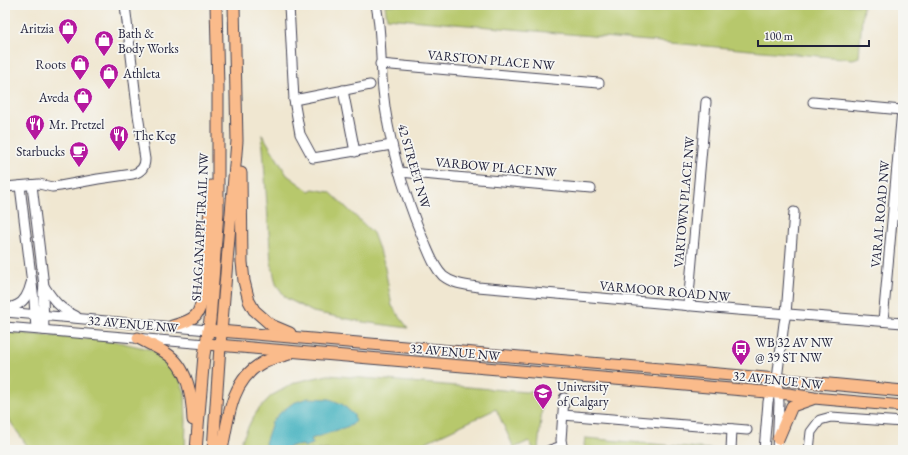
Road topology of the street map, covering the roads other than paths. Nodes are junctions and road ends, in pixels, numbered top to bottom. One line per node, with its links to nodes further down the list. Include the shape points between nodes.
1 (125, 5): 19 (street, via 145,162 143,167 140,172 133,174 69,185)
2 (216, 5): 17 (main road, SHAGANAPPI TRAIL NW)
3 (234, 5): 14 (main road)
4 (289, 5): 10 (street)
5 (376, 5): 6 (street, 42 STREET NW)
6 (380, 64): 7 (street, VARSTON PLACE NW); 15 (street, 42 STREET NW)
7 (599, 83)
8 (370, 85): 9 (street)
9 (343, 90): 10 (street); 16 (street)
10 (294, 100): 16 (street, via 300,134 314,158)
11 (706, 102): 29 (street, VARTOWN PLACE NW)
12 (813, 102): 13 (street)
13 (902, 110): 24 (street, VARAL ROAD NW)
14 (237, 141): 40 (main road); 42 (main road, via 240,150 242,262 249,301 254,310 271,325)
15 (392, 145): 16 (street); 18 (street, 42 STREET NW)
16 (355, 152)
17 (218, 167): 36 (main road, via 211,179 204,289 199,310 189,320); 39 (main road, SHAGANAPPI TRAIL NW, via 218,212)
18 (399, 172): 22 (street, VARBOW PLACE NW); 27 (street, 42 STREET NW, via 433,262)
19 (32, 185): 20 (street); 28 (street)
20 (20, 186): 21 (street); 26 (street)
21 (5, 187)
22 (591, 189)
23 (794, 212): 31 (street)
24 (893, 215): 25 (street); 34 (street, VARAL ROAD NW)
25 (903, 216)
26 (32, 277): 30 (street, via 29,291 22,302); 32 (street)
27 (447, 278): 29 (street, VARMOOR ROAD NW, via 456,283 478,287)
28 (44, 286): 32 (street); 33 (street, via 53,300 66,312)
29 (688, 306): 31 (street, VARMOOR ROAD NW)
30 (5, 311): 32 (street, 32 AVENUE NW)
31 (786, 314): 34 (street, VARMOOR ROAD NW); 46 (street)
32 (40, 315): 33 (street, 32 AVENUE NW); 38 (street)
33 (82, 318): 36 (street, 32 AVENUE NW)
34 (883, 321): 35 (street, VARMOOR ROAD NW)
35 (903, 323)
36 (172, 326): 39 (street, 32 AVENUE NW)
37 (5, 327): 38 (street, 32 AVENUE NW)
38 (40, 330): 41 (street, 32 AVENUE NW)
39 (208, 330): 40 (main road, 32 AVENUE NW); 43 (main road, SHAGANAPPI TRAIL NW)
40 (221, 331): 42 (main road, 32 AVENUE NW); 44 (main road)
41 (138, 338): 43 (street, 32 AVENUE NW); 58 (main road, via 167,353 185,374 192,402)
42 (302, 338): 46 (main road, 32 AVENUE NW)
43 (206, 344): 44 (main road, 32 AVENUE NW); 59 (main road, SHAGANAPPI TRAIL NW)
44 (220, 346): 45 (main road, 32 AVENUE NW); 60 (main road)
45 (294, 352): 48 (main road, 32 AVENUE NW); 61 (main road, via 263,363 244,380 232,402)
46 (777, 379): 47 (main road, 32 AVENUE NW); 48 (street)
47 (903, 391)
48 (775, 393): 50 (main road, 32 AVENUE NW); 56 (street); 64 (street, via 768,402)
49 (564, 398): 52 (street)
50 (814, 398): 51 (main road, 32 AVENUE NW); 56 (main road, via 792,406)
51 (903, 406)
52 (563, 415): 54 (street); 57 (street)
53 (903, 422): 65 (street, via 831,417 820,420 811,432)
54 (732, 429): 55 (street); 63 (street)
55 (747, 430)
56 (777, 445)
57 (562, 448): 62 (street)
58 (192, 450)
59 (196, 450)
60 (213, 450)
61 (222, 450)
62 (550, 450)
63 (731, 450)
64 (764, 450)
65 (809, 450)

